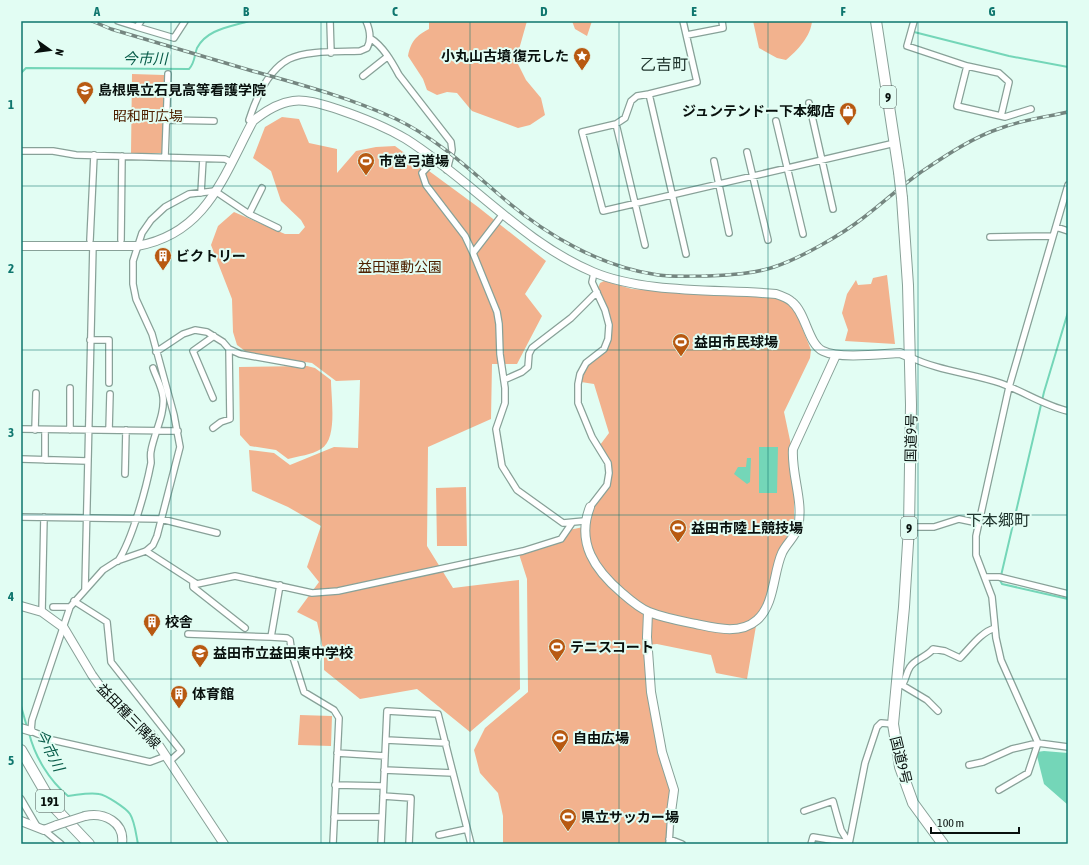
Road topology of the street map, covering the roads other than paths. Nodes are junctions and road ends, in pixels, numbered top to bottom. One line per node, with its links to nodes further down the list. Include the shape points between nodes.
1 (118, 21): 10 (street)
2 (141, 21): 10 (street)
3 (185, 21): 10 (street, via 174,38)
4 (330, 21): 13 (street)
5 (366, 21): 12 (street)
6 (683, 21): 11 (street)
7 (722, 21): 11 (street, via 723,28)
8 (876, 21): 27 (highway, 国道9号 / 9)
9 (914, 21): 15 (street, via 907,46)
10 (137, 27)
11 (687, 35): 18 (street, via 697,82)
12 (370, 38): 13 (street, via 367,48 360,51); 14 (street, via 376,41)
13 (331, 53): 24 (street, via 297,57 279,67 263,88 254,106 249,120)
14 (388, 57): 17 (street); 39 (street, via 398,75 451,142 452,150)
15 (967, 66): 21 (street, via 999,73 1009,82); 21 (street, via 957,106)
16 (168, 74): 22 (street)
17 (362, 76)
18 (649, 94): 26 (street, via 637,96 631,101 625,118); 46 (street)
19 (808, 103): 35 (street)
20 (1031, 109): 21 (street)
21 (1001, 116)
22 (166, 120): 23 (street); 32 (street)
23 (214, 121)
24 (253, 121): 34 (street, via 284,102 295,100 319,104 368,119 406,139); 37 (street)
25 (776, 121): 38 (street)
26 (616, 124): 47 (street); 47 (street, via 582,132 603,212)
27 (895, 143): 35 (street); 73 (highway, 国道9号 / 9, bridge, via 902,198)
28 (21, 151): 30 (street)
29 (747, 152): 40 (street)
30 (94, 155): 31 (street); 60 (street)
31 (122, 156): 32 (street); 58 (street)
32 (165, 157): 33 (street)
33 (203, 159): 37 (street, via 225,159); 45 (street)
34 (434, 160): 39 (street); 64 (street, via 422,173 422,178 465,236)
35 (821, 160): 38 (street); 48 (street)
36 (714, 161): 41 (street)
37 (231, 162): 44 (street)
38 (787, 168): 40 (street); 55 (street)
39 (446, 170): 50 (street)
40 (753, 177): 41 (street); 59 (street)
41 (719, 185): 46 (street); 54 (street)
42 (1068, 185): 51 (street)
43 (262, 188): 49 (street)
44 (215, 191): 45 (street); 49 (street); 63 (street, via 192,222 154,243)
45 (201, 193): 63 (street, via 190,194 166,207 146,226)
46 (673, 196): 47 (street); 65 (street)
47 (635, 204): 61 (street)
48 (833, 209)
49 (250, 214): 52 (street)
50 (503, 214): 64 (street); 66 (street, via 558,254)
51 (1056, 227): 53 (street); 56 (street)
52 (278, 228)
53 (1068, 231)
54 (729, 233)
55 (803, 234)
56 (1053, 236): 57 (street); 78 (street)
57 (990, 237)
58 (121, 240)
59 (768, 240)
60 (91, 242): 62 (street); 63 (street); 69 (street)
61 (645, 245)
62 (21, 246)
63 (137, 246): 71 (street, via 133,274 136,299 152,334)
64 (473, 252): 76 (street, via 497,312)
65 (686, 254)
66 (594, 273): 67 (street, via 592,282); 72 (street, via 619,282 642,285 776,294 798,308 815,344 822,351)
67 (597, 292): 76 (street, via 572,318 532,348 528,367); 98 (street, via 609,325 608,339 604,349 583,368 578,384 578,403 592,437 608,463 609,473 607,486)
68 (214, 336): 70 (street); 71 (street, via 195,330 183,334); 82 (street, via 193,351)
69 (90, 340): 77 (street, via 109,340); 89 (street)
70 (229, 349): 74 (street, via 240,354); 84 (street, via 230,420 221,422)
71 (156, 352): 93 (street)
72 (836, 355): 73 (street, via 900,353); 121 (street, via 793,449 798,528 782,552 768,604 763,612 757,620 733,630)
73 (910, 357): 78 (street, via 933,367); 107 (highway, 国道9号 / 9)
74 (302, 366)
75 (153, 368): 92 (street, via 163,397)
76 (504, 380): 105 (street, via 505,403 496,429 502,466 517,490 563,523)
77 (109, 383)
78 (1009, 387): 83 (street); 106 (street)
79 (70, 388): 88 (street)
80 (36, 393): 86 (street)
81 (110, 394): 90 (street)
82 (213, 398)
83 (1068, 412)
84 (213, 428)
85 (21, 429): 86 (street)
86 (36, 430): 87 (street)
87 (45, 430): 88 (street); 95 (street)
88 (70, 430): 89 (street)
89 (88, 430): 90 (street); 96 (street)
90 (109, 430): 91 (street)
91 (126, 430): 92 (street); 97 (street)
92 (156, 431): 93 (street); 102 (street, via 145,490)
93 (178, 431): 103 (street, via 180,447)
94 (21, 459): 95 (street)
95 (45, 460): 96 (street)
96 (87, 461): 101 (street)
97 (125, 474)
98 (590, 507): 104 (street)
99 (21, 517): 100 (street)
100 (44, 517): 101 (street); 120 (street)
101 (86, 519): 102 (street); 114 (street)
102 (134, 519): 103 (street); 110 (street, via 124,552)
103 (160, 520): 108 (street); 109 (street, via 157,536)
104 (584, 520): 105 (street); 121 (street, via 590,554 596,566 629,600)
105 (572, 523): 113 (street, via 561,539 523,551 376,583 338,591 312,593)
106 (978, 523): 107 (street, via 959,519 934,527); 111 (street, via 976,555)
107 (910, 528): 127 (highway, 国道9号 / 9)
108 (217, 533)
109 (146, 551): 110 (street); 112 (street)
110 (117, 561): 114 (street, via 103,570)
111 (985, 577): 115 (street, via 1002,577); 124 (street, via 992,597)
112 (193, 582): 113 (street, via 202,583 235,576); 123 (street, via 193,587)
113 (280, 585): 126 (street)
114 (86, 589): 116 (street)
115 (1068, 594)
116 (74, 601): 118 (street); 139 (street, via 107,622 111,662 182,751)
117 (21, 606): 120 (street, 益田種三隅線)
118 (70, 607): 119 (street); 122 (street)
119 (53, 608)
120 (42, 612): 122 (street, 益田種三隅線)
121 (648, 612): 149 (street, via 651,692 662,752 674,790)
122 (64, 628): 131 (street, via 32,720); 139 (street, 益田種三隅線, via 107,696 152,735)
123 (245, 628)
124 (995, 628): 127 (street, via 979,638 960,658 933,649 910,668 905,681); 134 (street, via 1001,660)
125 (188, 634): 126 (street)
126 (271, 637): 137 (street, via 290,640 304,692 334,710 339,718)
127 (899, 686): 128 (street, via 927,700); 129 (highway, 国道9号 / 9)
128 (938, 711)
129 (893, 724): 157 (street, via 881,723 877,728 865,763); 168 (highway, 国道9号 / 9, via 900,767 913,802)
130 (21, 728): 131 (street)
131 (31, 731): 139 (street, via 52,740 150,762)
132 (386, 740): 133 (street); 133 (street, via 387,711 438,714); 138 (street)
133 (446, 743): 142 (street)
134 (1038, 743): 135 (street); 140 (street, via 1004,751 983,762); 145 (street, via 1028,773)
135 (1068, 747)
136 (21, 750): 159 (highway, 191, via 54,806)
137 (337, 753): 138 (street); 143 (street)
138 (385, 756): 141 (street)
139 (168, 758): 161 (street, 益田種三隅線)
140 (970, 765)
141 (384, 770): 142 (street); 144 (street)
142 (454, 773): 154 (street)
143 (336, 785): 144 (street); 150 (street)
144 (383, 786): 146 (street)
145 (999, 790)
146 (383, 796): 151 (street); 164 (street, via 411,798)
147 (21, 799): 153 (street)
148 (804, 810): 157 (street, via 833,801 841,830)
149 (671, 812): 156 (street)
150 (334, 817): 151 (street); 162 (street)
151 (382, 817): 163 (street)
152 (21, 821): 153 (street)
153 (41, 829): 158 (street); 160 (street, bridge, via 96,814 106,816 121,828)
154 (467, 829): 155 (street); 165 (street)
155 (439, 835)
156 (669, 842): 166 (street)
157 (849, 843): 167 (street, via 813,837)
158 (61, 844)
159 (89, 844)
160 (122, 844)
161 (224, 844)
162 (333, 844)
163 (381, 844)
164 (409, 844)
165 (471, 844)
166 (682, 844)
167 (811, 844)
168 (943, 844)

